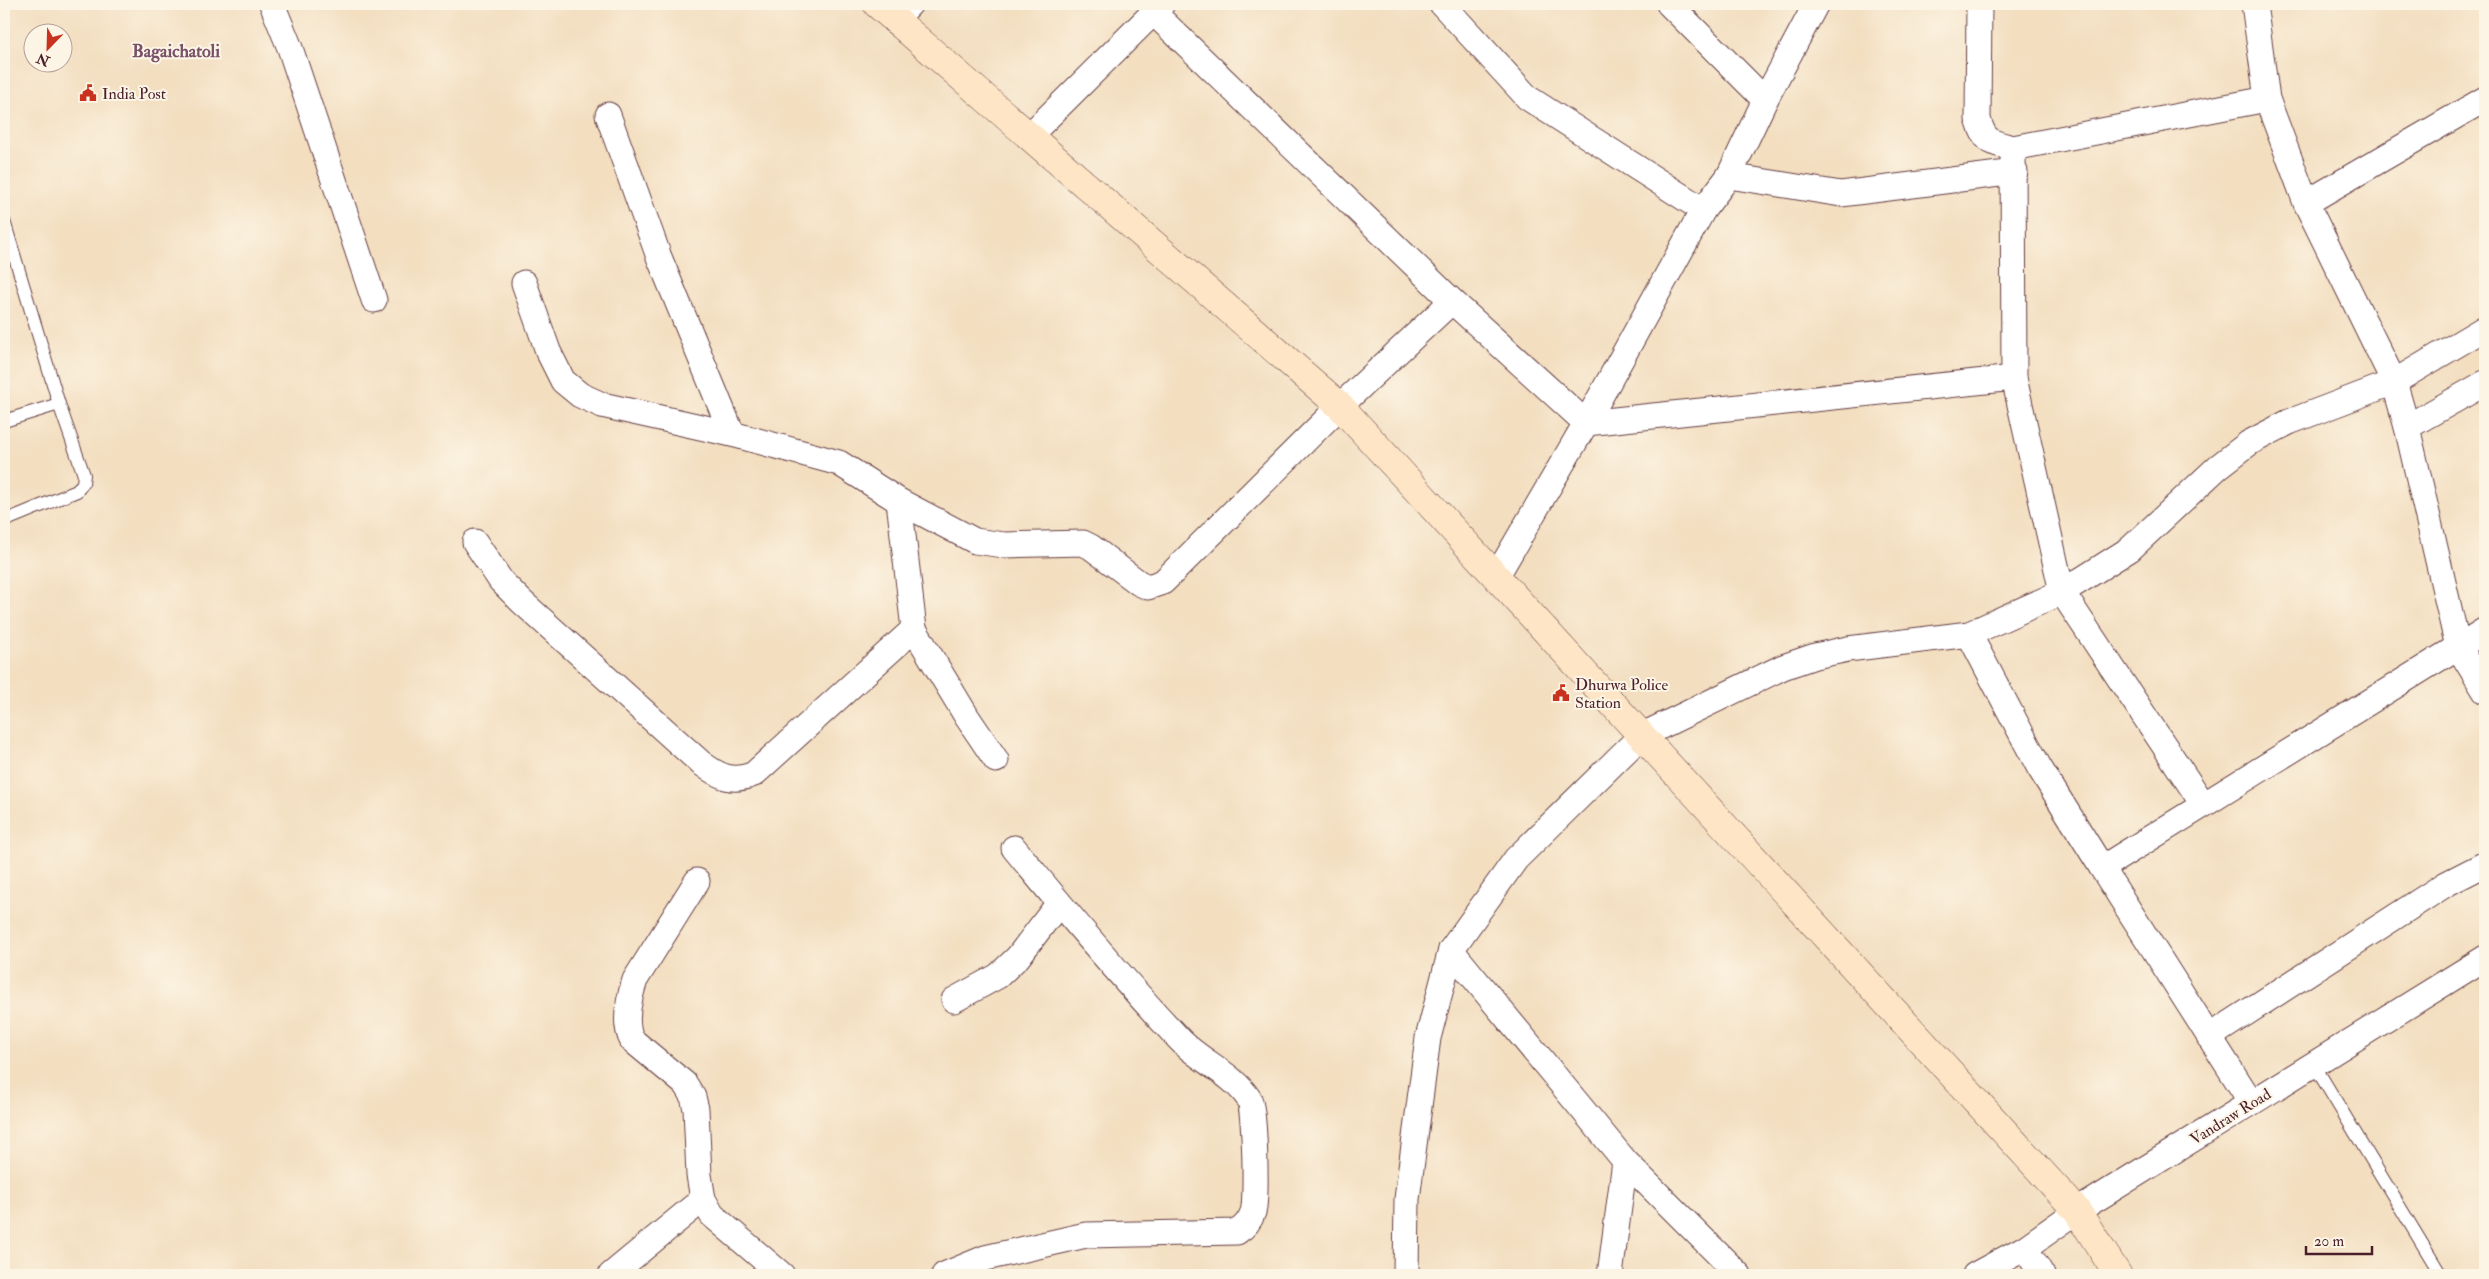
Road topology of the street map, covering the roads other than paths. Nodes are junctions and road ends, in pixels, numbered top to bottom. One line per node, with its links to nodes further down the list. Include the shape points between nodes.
1 (272, 4): 20 (street, via 290,48)
2 (1442, 4): 17 (street, via 1528,98)
3 (1669, 4): 11 (street)
4 (1816, 4): 11 (street)
5 (1980, 4): 14 (street, via 1978,119 1982,135)
6 (2254, 4): 10 (street)
7 (1157, 8): 13 (street); 21 (street)
8 (894, 9): 13 (street)
9 (2485, 98): 16 (street)
10 (2267, 99): 14 (street); 16 (street)
11 (1765, 100): 15 (street)
12 (608, 115): 31 (street, via 659,257)
13 (1029, 136): 27 (street)
14 (2014, 160): 15 (street, via 1841,194); 23 (street)
15 (1729, 176): 17 (street)
16 (2306, 203): 24 (street)
17 (1703, 210): 29 (street)
18 (4, 221): 26 (lane)
19 (524, 283): 31 (street, via 563,381 580,395 602,405)
20 (374, 300)
21 (1452, 301): 27 (street); 29 (street)
22 (2485, 328): 24 (street)
23 (2014, 378): 29 (street); 36 (street)
24 (2394, 382): 30 (street); 36 (street, via 2288,422 2249,443 2130,549)
25 (2485, 383): 30 (street)
26 (59, 404): 28 (lane); 33 (lane, via 84,475 83,483 77,491)
27 (1340, 406): 32 (street, via 1158,586 1139,583 1083,543 1004,545 975,541); 35 (street)
28 (4, 421)
29 (1586, 423): 35 (street)
30 (2407, 427): 40 (street)
31 (732, 434): 32 (street, via 839,464)
32 (899, 501): 37 (street)
33 (4, 521)
34 (475, 542): 37 (street, via 501,580 522,602 701,764 732,780 754,774)
35 (1496, 577): 42 (street)
36 (2062, 592): 39 (street); 44 (street)
37 (914, 629): 43 (street)
38 (2485, 630): 40 (street)
39 (1969, 634): 42 (street, via 1815,656 1783,667); 47 (street, via 2039,767)
40 (2458, 646): 41 (street); 44 (street)
41 (2485, 691)
42 (1641, 736): 50 (street, via 1516,860); 58 (street)
43 (996, 760)
44 (2203, 804): 47 (street)
45 (1014, 848): 49 (street)
46 (2485, 864): 53 (street, via 2446,884)
47 (2102, 868): 53 (street)
48 (697, 881): 57 (street, via 635,980 627,1023 632,1040 685,1084 694,1097)
49 (1059, 903): 52 (street, via 1018,957 998,976); 60 (street, via 1181,1041 1249,1099 1254,1115 1254,1210 1237,1232 1086,1235)
50 (1451, 950): 56 (street); 65 (street, via 1428,1038 1407,1199)
51 (2485, 958): 54 (street, Vandraw Road)
52 (954, 1000)
53 (2209, 1037): 55 (street)
54 (2313, 1063): 55 (street, Vandraw Road); 61 (lane)
55 (2251, 1102): 58 (street, Vandraw Road)
56 (1625, 1160): 66 (street); 67 (street)
57 (703, 1199): 62 (street); 63 (street, via 712,1215)
58 (2077, 1211): 59 (street, Vandraw Road); 70 (street)
59 (2025, 1248): 68 (street, Vandraw Road); 69 (street)
60 (991, 1266): 64 (street)
61 (2438, 1270)
62 (611, 1275)
63 (782, 1275)
64 (944, 1275)
65 (1406, 1275)
66 (1610, 1275)
67 (1739, 1275)
68 (1975, 1275)
69 (2042, 1275)
70 (2118, 1275)

